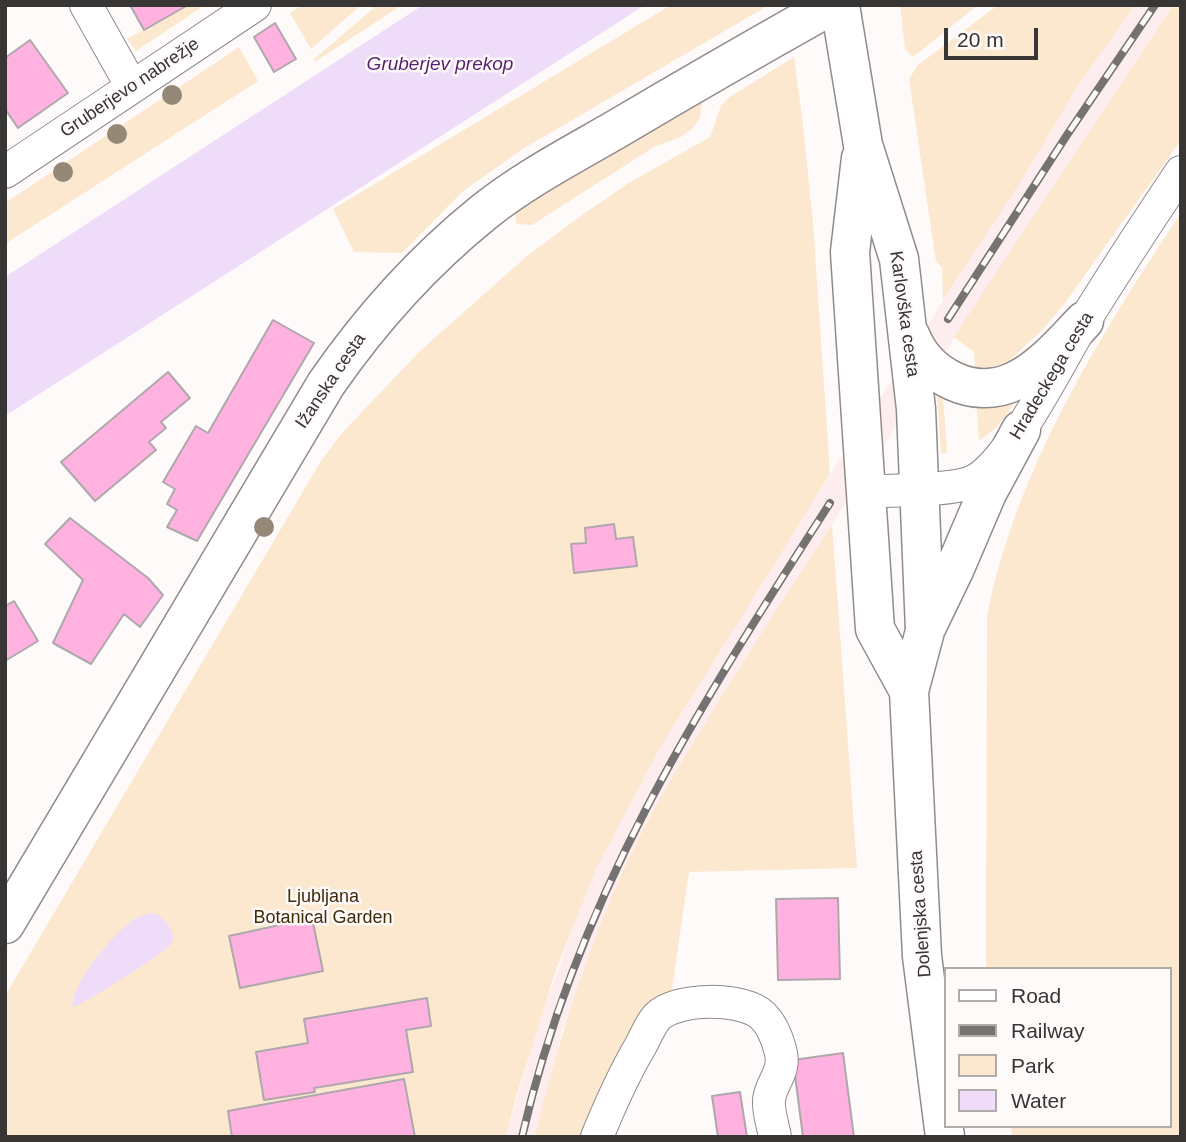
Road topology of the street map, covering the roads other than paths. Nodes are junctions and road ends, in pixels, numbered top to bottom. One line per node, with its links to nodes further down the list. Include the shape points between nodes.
1 (86, 5): 4 (street)
2 (250, 7): 4 (street, Gruberjevo nabrežje)
3 (839, 16): 5 (main road, Karlovška cesta); 15 (main road, Ižanska cesta, via 596,141 506,196 447,243 392,298 326,384)
4 (132, 88): 6 (street, Gruberjevo nabrežje)
5 (863, 145): 9 (main road, Karlovška cesta, via 899,259); 12 (main road, Karlovška cesta, via 850,252)
6 (5, 172)
7 (1181, 172): 8 (street, Hradeckega cesta)
8 (1084, 321): 9 (main road, via 1016,380 981,388 953,381 930,367); 10 (street, Hradeckega cesta)
9 (908, 330): 11 (main road, Karlovška cesta)
10 (1021, 430): 11 (street, Hradeckega cesta, via 980,478 955,486); 13 (main road, via 987,493)
11 (921, 488): 12 (street, Hradeckega cesta); 13 (main road, Dolenjska cesta)
12 (866, 492): 14 (main road, Dolenjska cesta, via 875,629)
13 (925, 631): 14 (main road, Dolenjska cesta)
14 (909, 691): 18 (main road, Dolenjska cesta, via 922,956)
15 (8, 913)
16 (597, 1137): 17 (street, via 630,1063 657,1017 666,1010 710,1002 751,1007 764,1016 773,1031 782,1065 769,1099)
17 (775, 1137)
18 (945, 1137)

